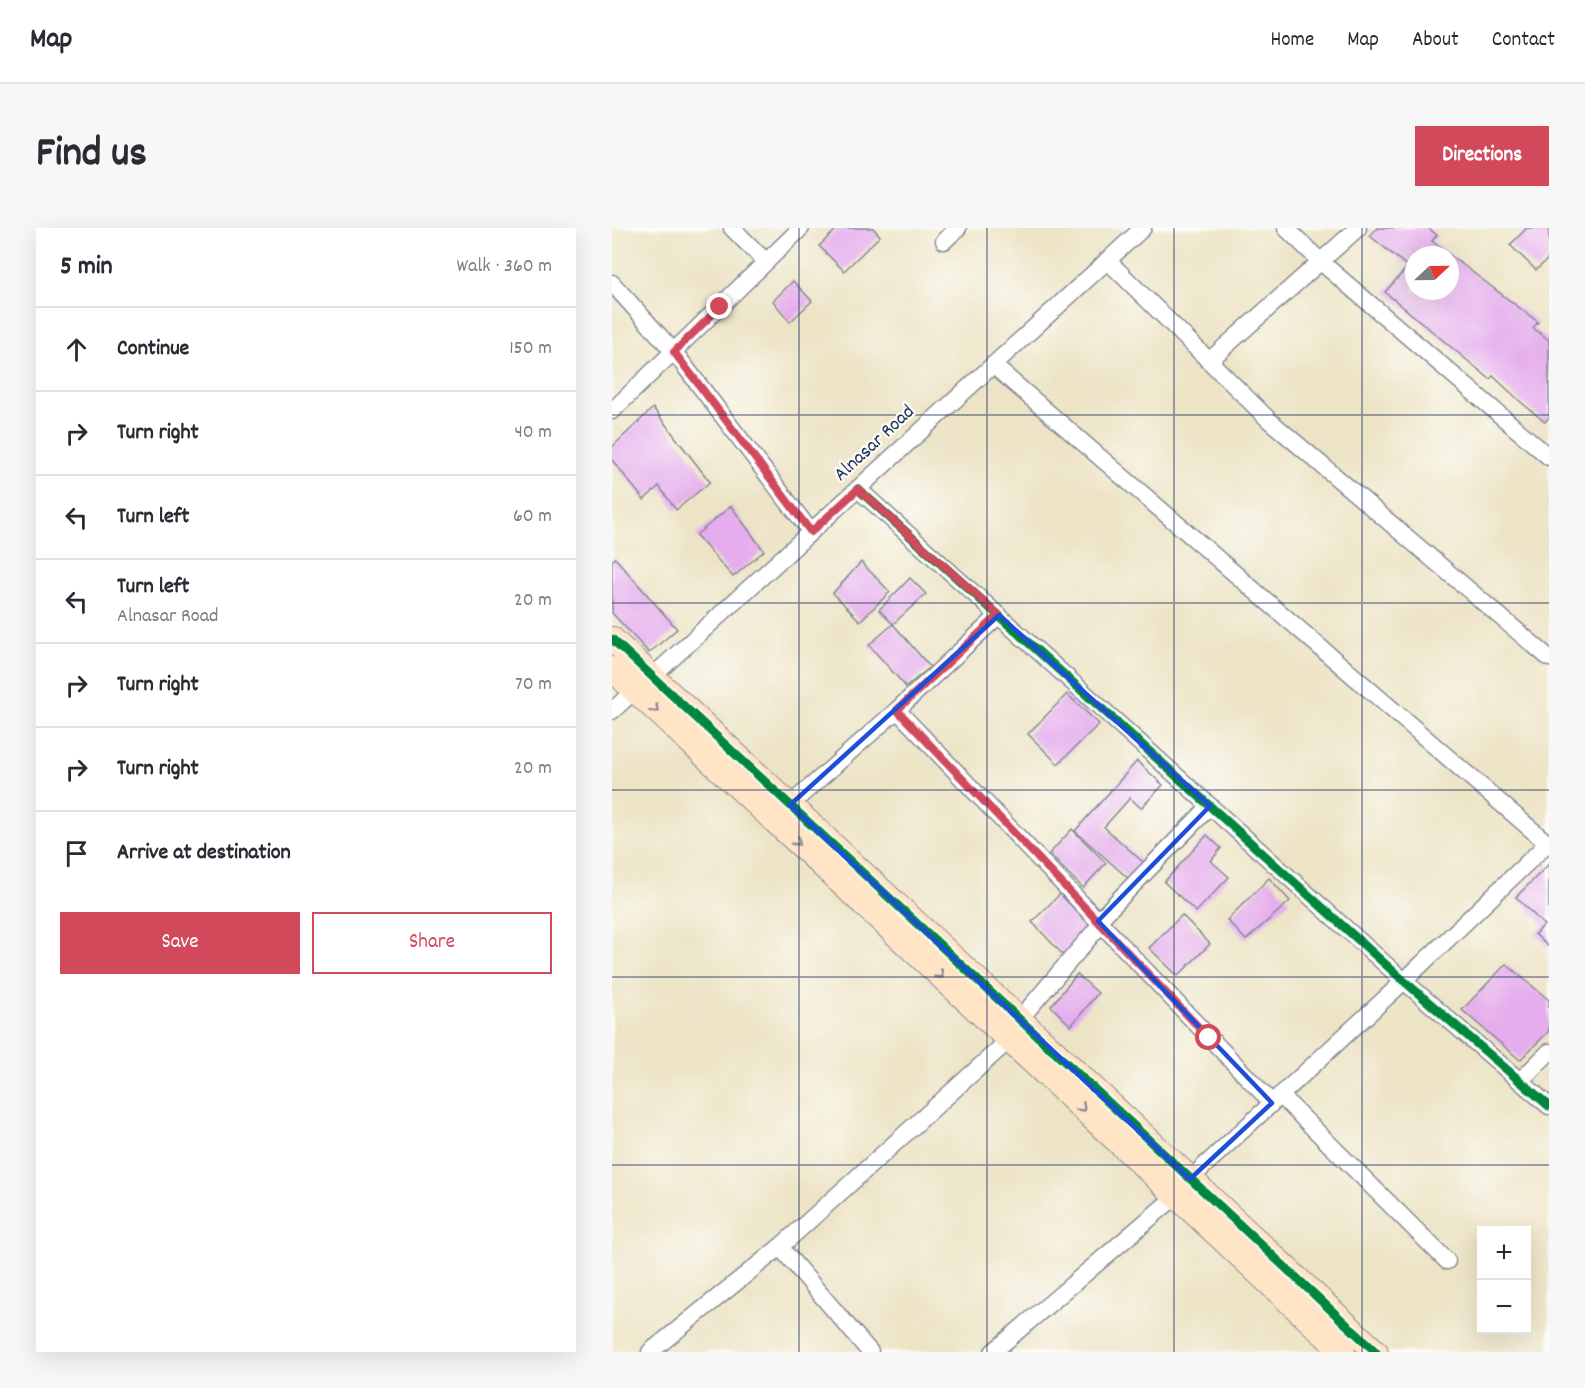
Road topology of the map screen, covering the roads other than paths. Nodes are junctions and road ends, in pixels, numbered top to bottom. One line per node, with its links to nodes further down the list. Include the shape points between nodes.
1 (732, 228): 9 (street)
2 (801, 228): 9 (street)
3 (958, 228): 7 (street)
4 (1143, 228): 8 (street, Alnasar Road)
5 (1286, 228): 10 (street)
6 (1358, 228): 10 (street)
7 (944, 241)
8 (1107, 260): 13 (street); 14 (street, Alnasar Road)
9 (766, 262): 12 (street)
10 (1321, 262): 13 (street); 16 (street)
11 (612, 283): 12 (street)
12 (674, 352): 15 (street); 18 (street)
13 (1210, 360): 21 (street, via 1270,421)
14 (993, 365): 17 (street, Alnasar Road); 28 (street)
15 (615, 401)
16 (1549, 457)
17 (858, 489): 18 (street, Alnasar Road); 19 (street)
18 (811, 532): 23 (street, Alnasar Road)
19 (999, 615): 24 (street); 27 (street)
20 (612, 639): 23 (street)
21 (1549, 658)
22 (612, 669): 23 (street)
23 (643, 683): 25 (street, Alnasar Road); 26 (street); 31 (street, one-way to 31)
24 (897, 710): 26 (street); 29 (street)
25 (612, 711)
26 (790, 805): 31 (street)
27 (1210, 806): 29 (street); 30 (street)
28 (1548, 843): 30 (street)
29 (1099, 923): 31 (street); 34 (street)
30 (1404, 981): 33 (street); 34 (street)
31 (1014, 1030): 36 (street); 37 (street)
32 (1549, 1052): 33 (street)
33 (1521, 1080): 35 (street)
34 (1276, 1099): 36 (street); 38 (street)
35 (1549, 1106)
36 (1183, 1187): 41 (street); 42 (street); 43 (street)
37 (780, 1247): 39 (street); 40 (street)
38 (1447, 1262)
39 (650, 1352)
40 (870, 1352)
41 (993, 1352)
42 (1343, 1352)
43 (1376, 1352)

